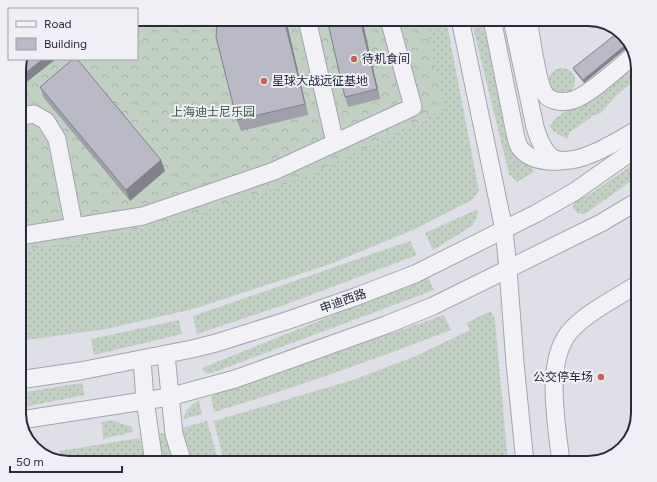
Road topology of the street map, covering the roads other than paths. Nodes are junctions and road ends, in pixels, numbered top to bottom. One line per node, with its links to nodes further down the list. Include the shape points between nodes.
1 (309, 26): 10 (street)
2 (391, 26): 10 (street, via 414,107)
3 (461, 26): 15 (street)
4 (493, 26): 12 (street, via 519,148 532,158)
5 (513, 26): 12 (street, via 540,143 553,158)
6 (529, 26): 7 (street, via 540,80 544,94 550,99 560,102 572,101 584,95)
7 (630, 58)
8 (26, 115): 14 (street, via 34,114 46,121 57,139)
9 (631, 133): 12 (street, via 604,149)
10 (335, 143): 14 (street, via 274,171 143,216)
11 (631, 152): 15 (street, 申迪西路, via 574,192)
12 (568, 161)
13 (631, 204): 17 (street, via 601,223)
14 (74, 227): 16 (street)
15 (504, 230): 17 (street); 19 (street, 申迪西路, via 415,274 354,297 286,322)
16 (26, 235)
17 (508, 269): 22 (street, via 433,306 386,325 235,379); 27 (street)
18 (631, 288): 28 (street, via 589,315 572,330 561,346 554,379)
19 (166, 355): 20 (street, 申迪西路); 22 (street)
20 (142, 359): 21 (street, 申迪西路); 23 (street)
21 (26, 379)
22 (169, 397): 23 (street); 26 (street, via 174,434)
23 (145, 400): 24 (street); 25 (street)
24 (26, 419)
25 (153, 456)
26 (181, 456)
27 (524, 456)
28 (560, 456)

